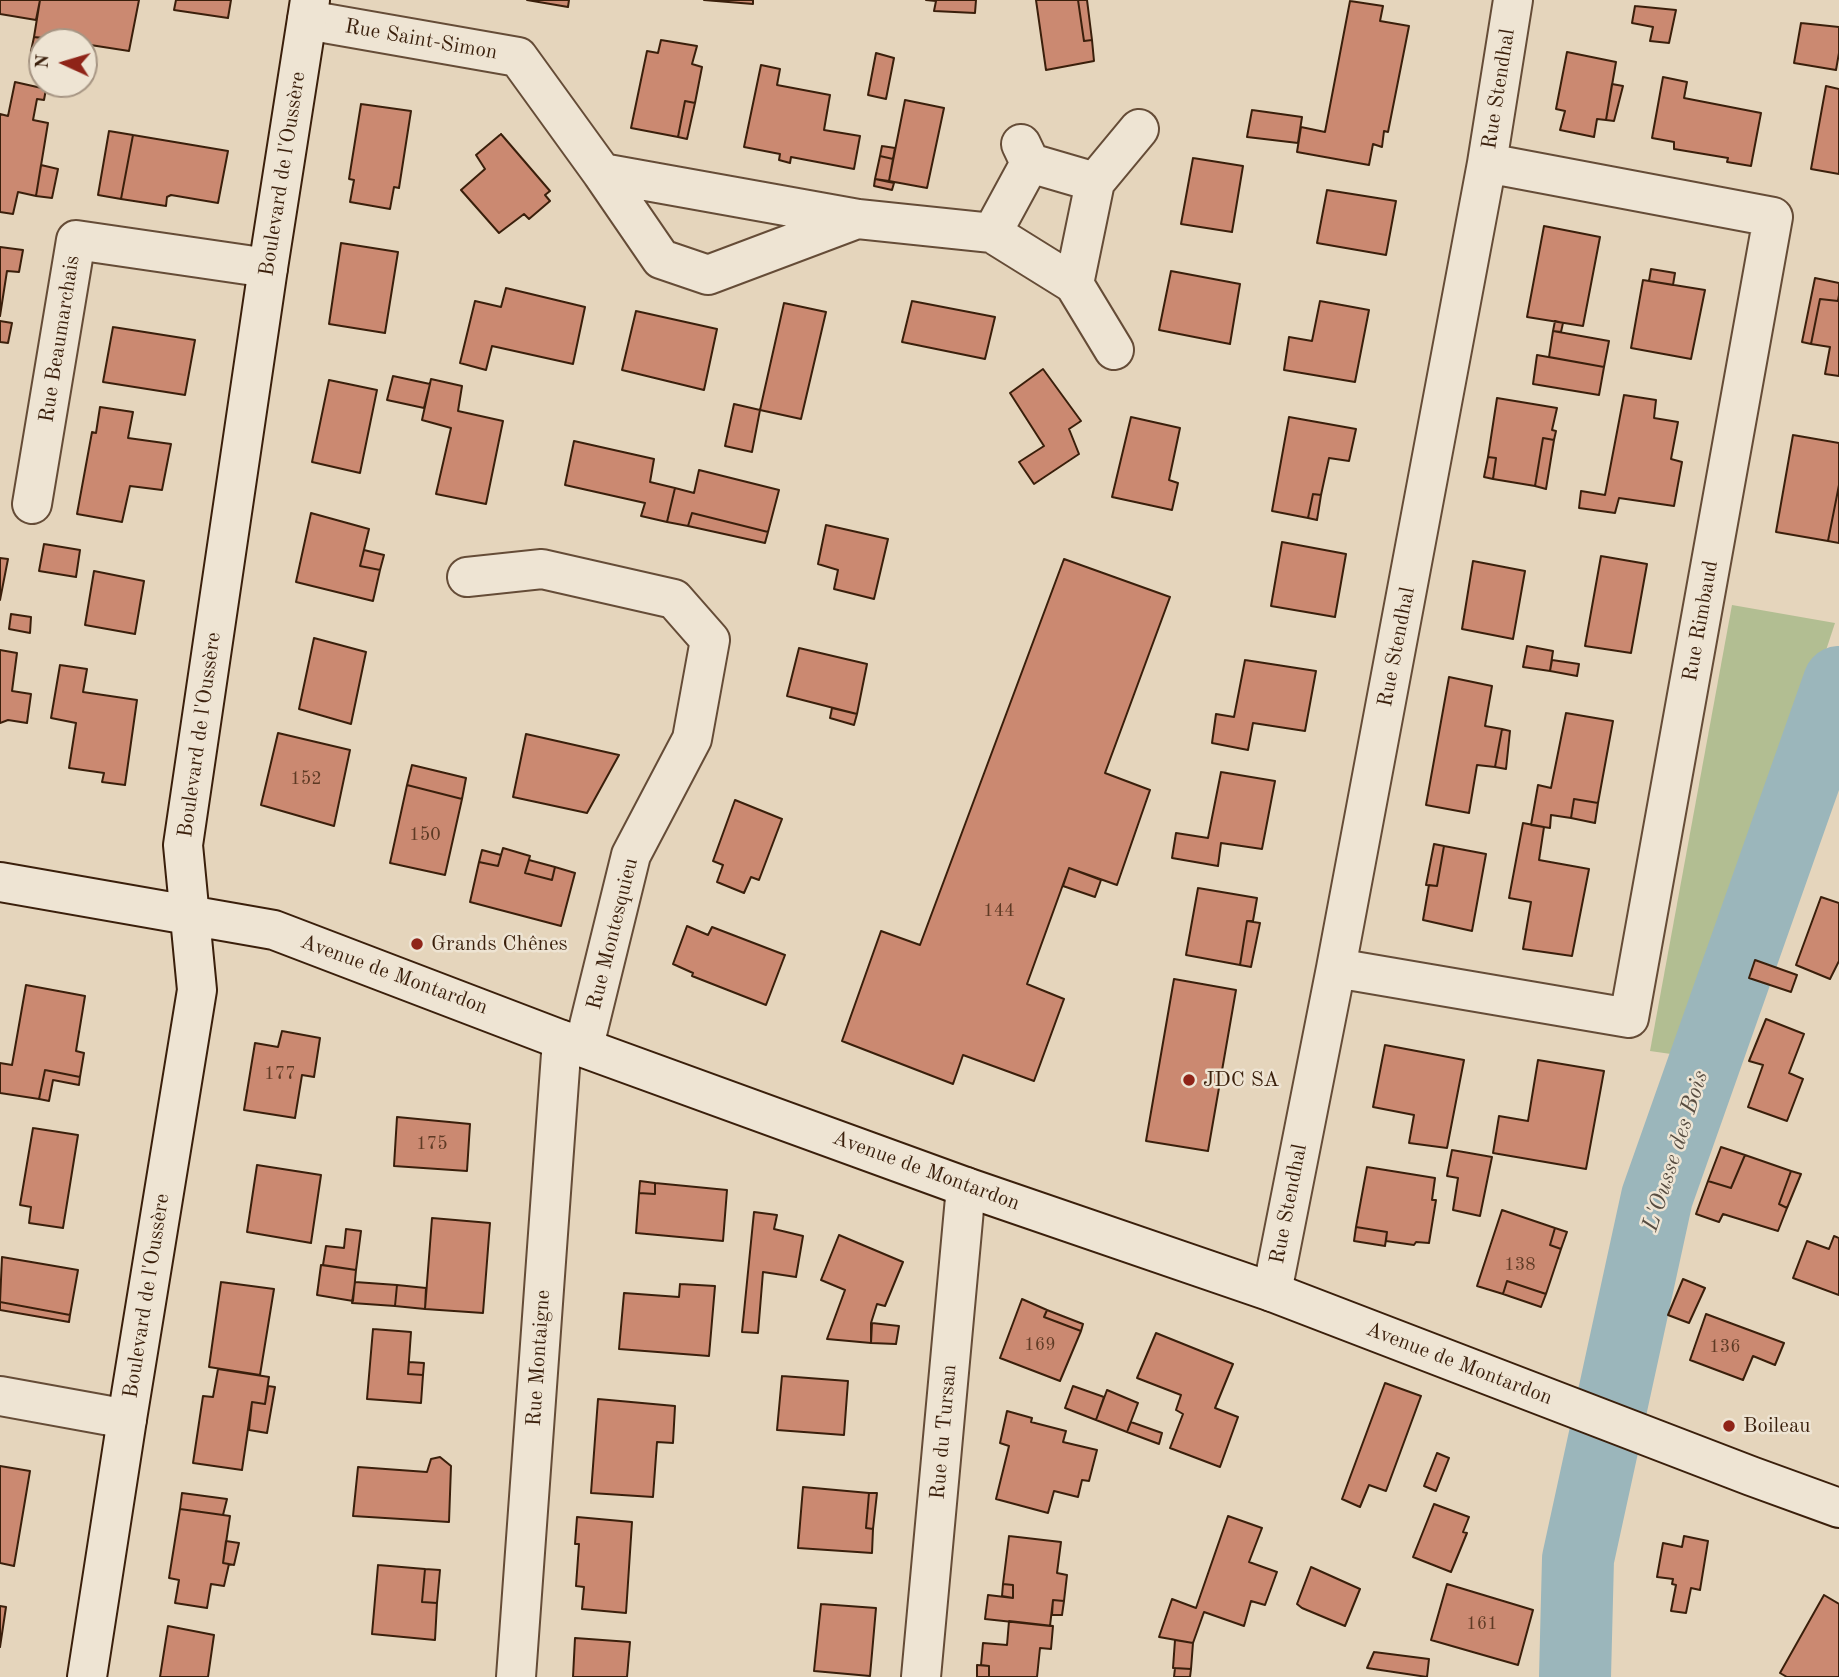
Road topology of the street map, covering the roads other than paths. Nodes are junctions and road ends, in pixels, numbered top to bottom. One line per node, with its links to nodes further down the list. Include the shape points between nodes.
1 (1513, 0): 4 (street, Rue Stendhal)
2 (309, 10): 5 (street, Rue Saint-Simon, via 517,57); 9 (street, Boulevard de l'Oussère)
3 (1139, 128): 6 (street)
4 (1487, 163): 16 (street, Rue Stendhal); 16 (street, Rue Rimbaud, via 1773,217 1629,1018)
5 (603, 173): 7 (street, Rue Saint-Simon); 7 (street, Rue Saint-Simon, via 660,259 708,275)
6 (1095, 182): 8 (street, via 1026,154); 10 (street)
7 (858, 219): 8 (street, Rue Saint-Simon)
8 (992, 233): 10 (street, Rue Saint-Simon)
9 (268, 268): 12 (street, Rue Beaumarchais, via 76,240); 15 (street, Boulevard de l'Oussère, via 183,845)
10 (1074, 284): 11 (street, Rue Saint-Simon)
11 (1114, 350)
12 (32, 504)
13 (467, 576): 17 (street, Rue Montesquieu, via 542,569 674,599 710,640 692,739 631,855)
14 (0, 882): 15 (street, Avenue de Montardon)
15 (191, 915): 17 (street, Avenue de Montardon, via 274,930); 21 (street, Boulevard de l'Oussère, via 197,990)
16 (1336, 968): 19 (street, Rue Stendhal)
17 (573, 1043): 18 (street, Avenue de Montardon); 24 (street, Rue Montaigne)
18 (966, 1187): 19 (street, Avenue de Montardon); 25 (street, Rue du Tursan)
19 (1272, 1292): 22 (street, Avenue de Montardon)
20 (0, 1396): 21 (street)
21 (127, 1419): 23 (street, Boulevard de l'Oussère)
22 (1839, 1508)
23 (87, 1677)
24 (516, 1677)
25 (921, 1677)

